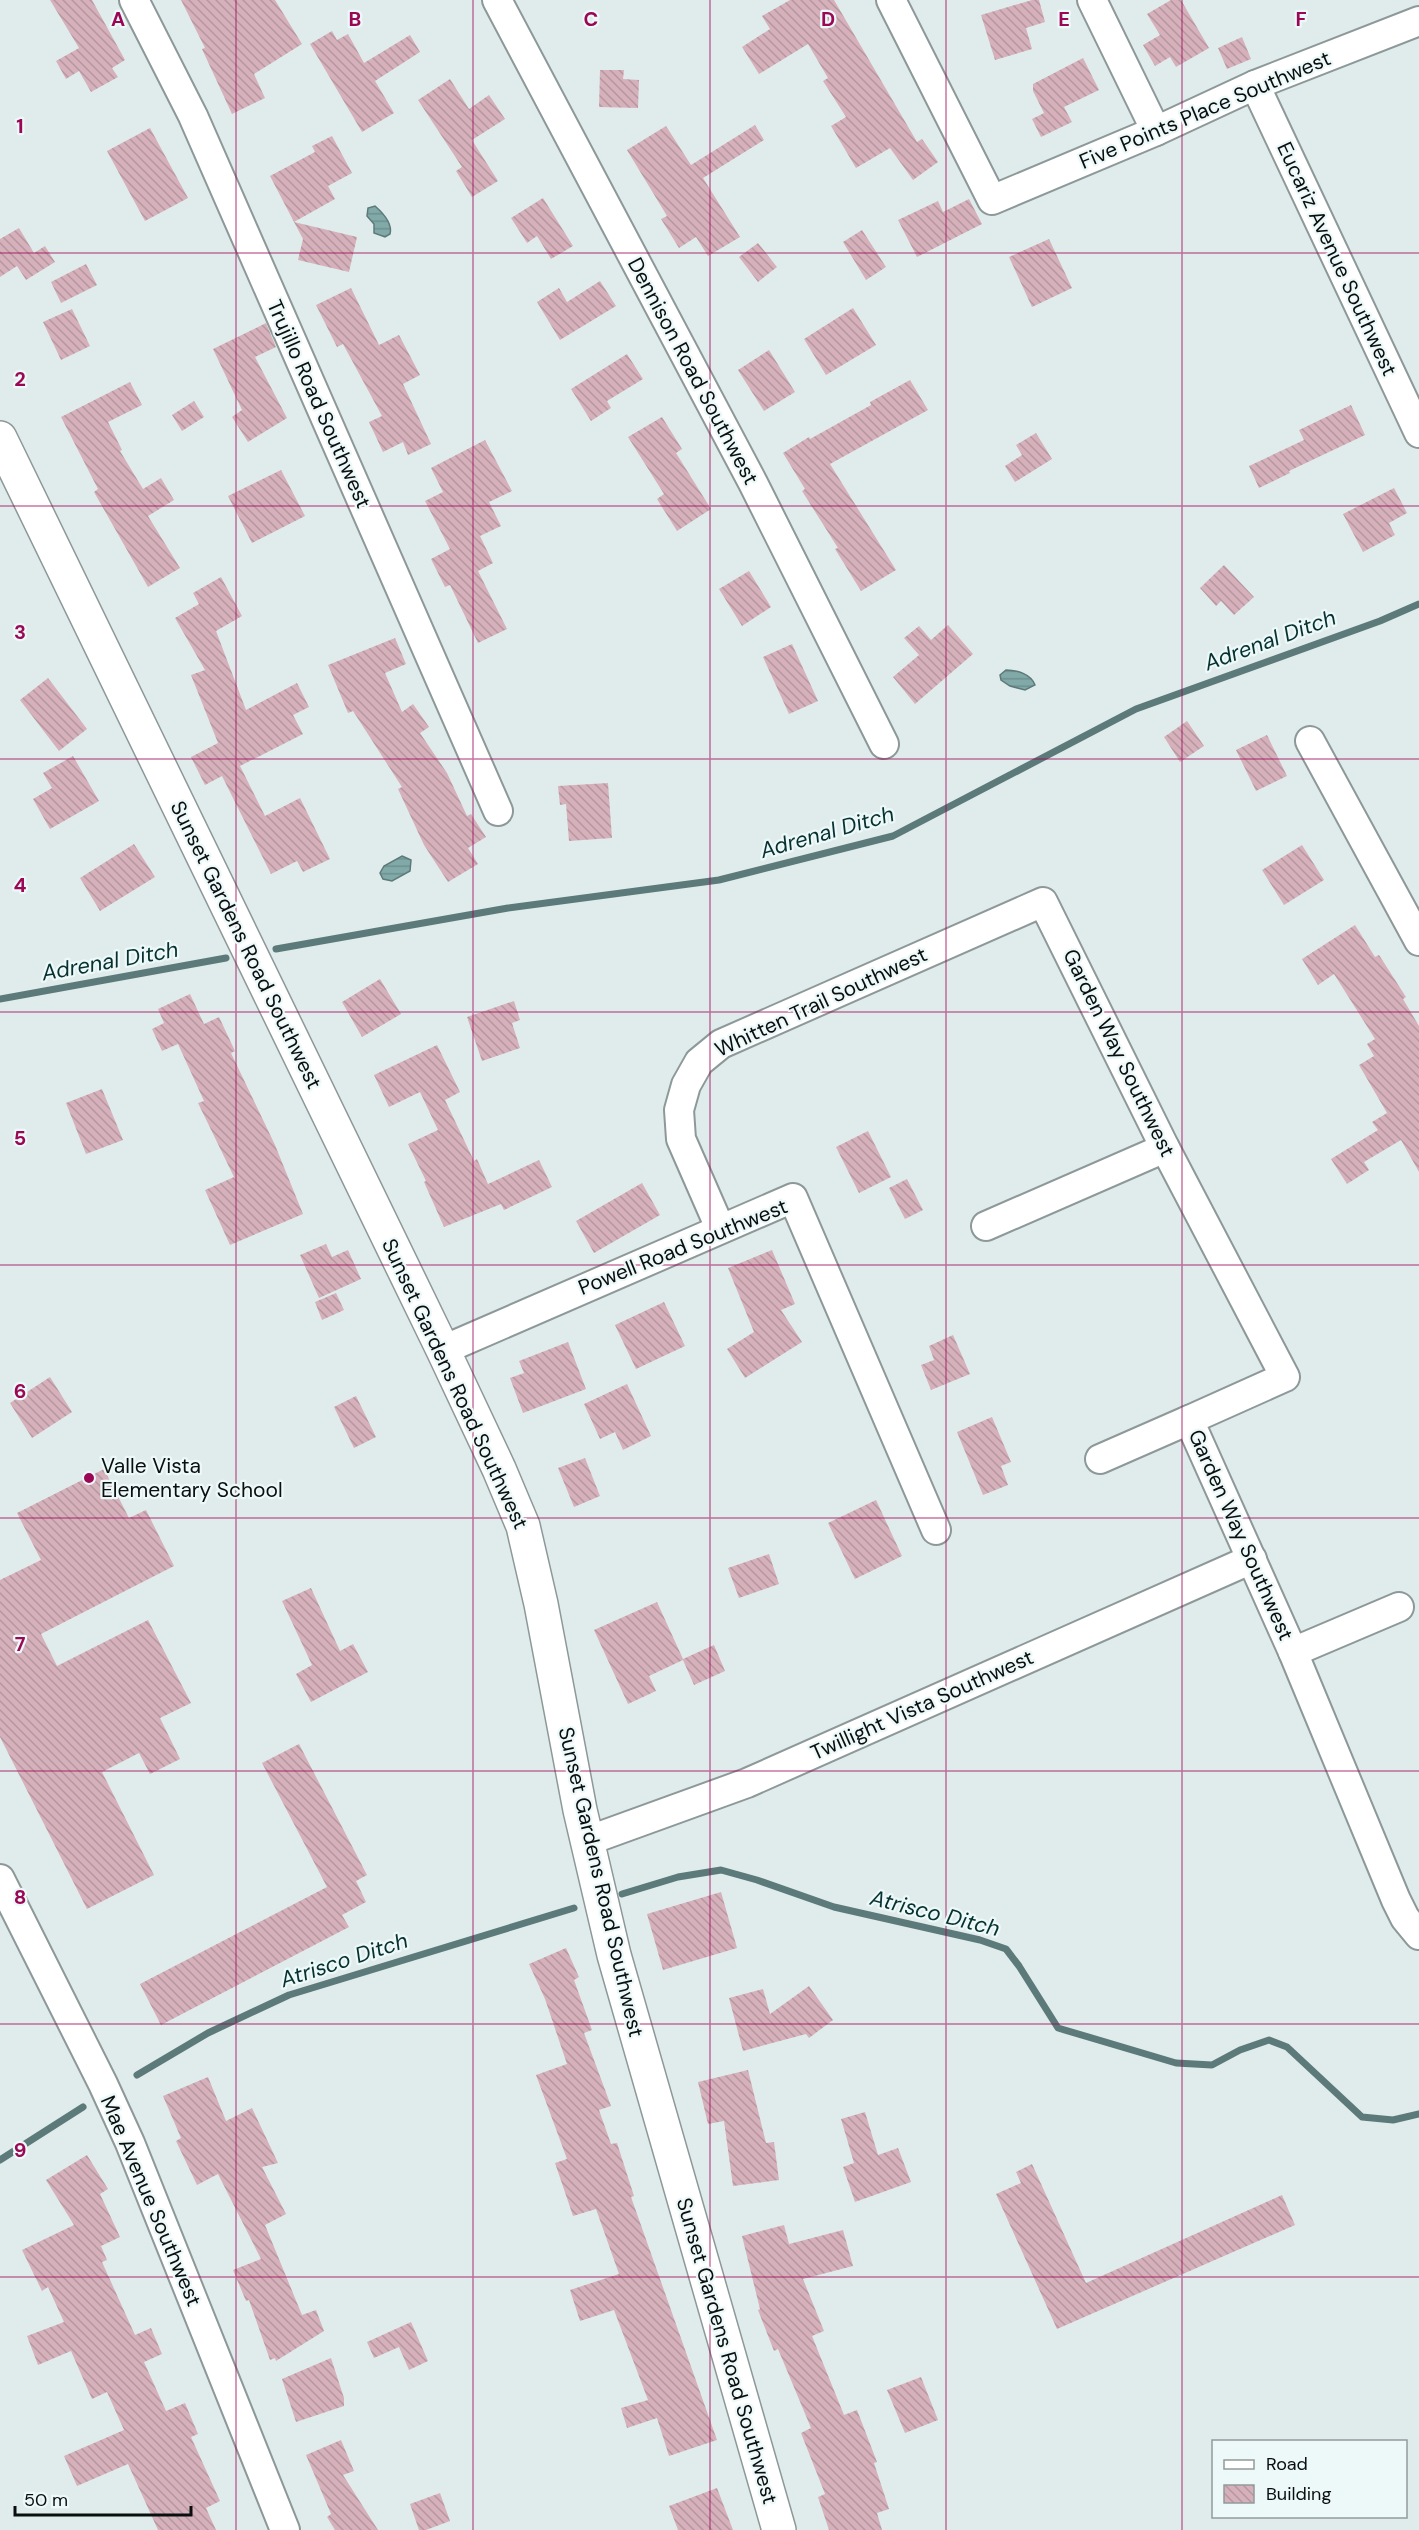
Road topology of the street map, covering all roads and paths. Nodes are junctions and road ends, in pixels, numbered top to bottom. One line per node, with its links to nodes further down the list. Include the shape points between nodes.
1 (134, 0): 12 (street, Trujillo Road Southwest, via 193,116)
2 (497, 0): 11 (street, Dennison Road Southwest, via 753,483)
3 (891, 0): 7 (street, Five Points Place Southwest, via 992,200)
4 (1092, 0): 7 (street)
5 (1419, 21): 6 (street, Five Points Place Southwest)
6 (1255, 85): 7 (street, Five Points Place Southwest); 8 (street, Eucariz Avenue Southwest)
7 (1156, 131)
8 (1419, 433)
9 (0, 438): 18 (street, Sunset Gardens Road Southwest)
10 (1310, 741): 14 (street)
11 (884, 744)
12 (498, 811)
13 (1043, 902): 15 (street, Garden Way Southwest); 17 (street, Whitten Trail Southwest, via 722,1044 699,1062 686,1085 679,1110 681,1139)
14 (1419, 941)
15 (1165, 1148): 16 (street); 19 (street, Garden Way Southwest, via 1285,1377)
16 (986, 1226)
17 (720, 1228): 18 (street, Powell Road Southwest); 21 (street, Powell Road Southwest, via 793,1198)
18 (443, 1350): 25 (street, Sunset Gardens Road Southwest, via 523,1526)
19 (1189, 1420): 20 (street); 22 (street, Garden Way Southwest)
20 (1100, 1459)
21 (936, 1530)
22 (1252, 1559): 24 (street, Garden Way Southwest); 25 (street, Twillight Vista Southwest, via 747,1782)
23 (1399, 1607): 24 (street)
24 (1293, 1652): 27 (street, Garden Way Southwest, via 1396,1899)
25 (589, 1847): 29 (street, Sunset Gardens Road Southwest, via 614,1955)
26 (0, 1879): 28 (street, Mae Avenue Southwest, via 130,2143)
27 (1419, 1935)
28 (285, 2530)
29 (779, 2530)

